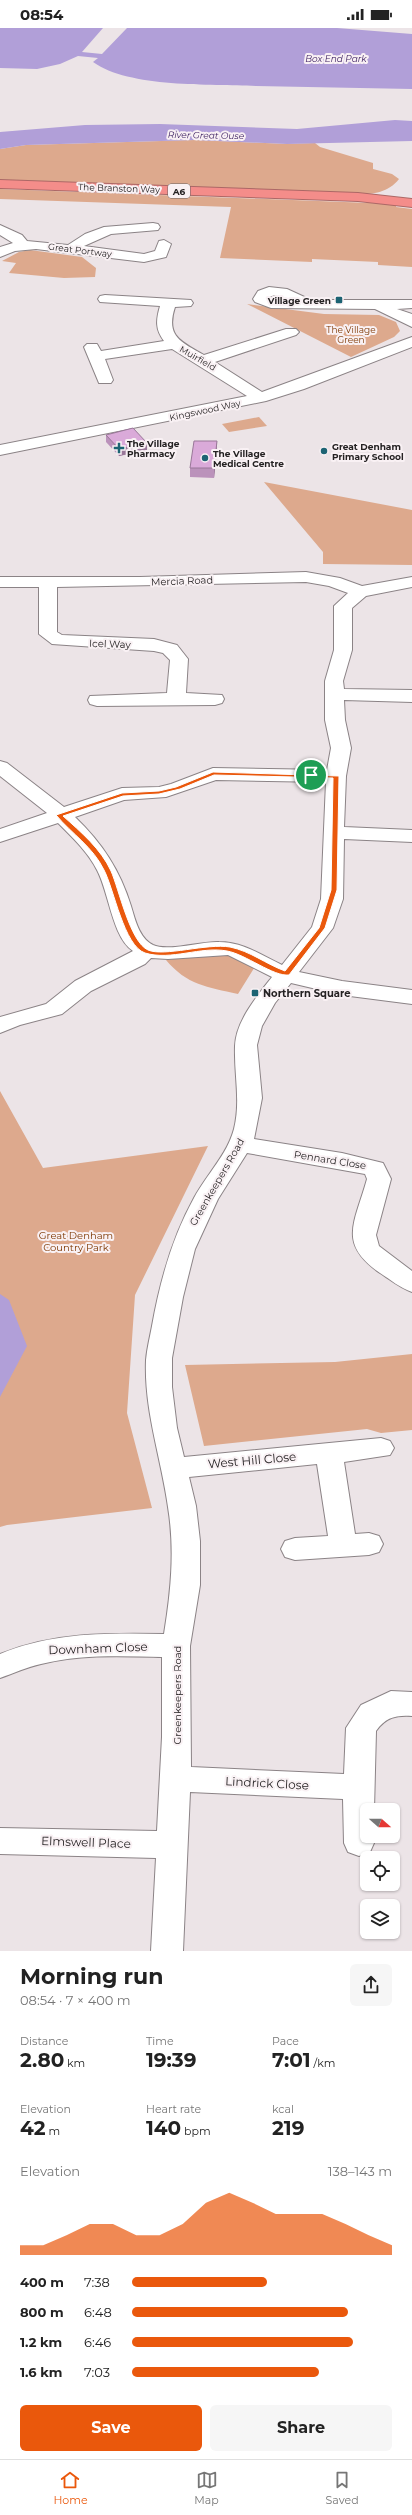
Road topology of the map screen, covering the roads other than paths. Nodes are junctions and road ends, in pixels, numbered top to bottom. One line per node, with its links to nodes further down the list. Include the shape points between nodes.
1 (0, 184): 3 (highway, The Branston Way / A6)
2 (412, 190): 3 (highway, The Branston Way / A6, via 401,194)
3 (358, 197): 4 (highway, The Branston Way / A6)
4 (412, 203)
5 (1, 224): 7 (street)
6 (153, 227): 8 (street, via 105,223 99,231)
7 (22, 245): 8 (street, Great Portway); 9 (street, Great Portway)
8 (70, 250): 10 (street, Great Portway, via 144,258 162,249)
9 (0, 253)
10 (176, 255)
11 (254, 294): 15 (street, via 263,302 271,304 374,301)
12 (104, 300): 13 (street)
13 (169, 302): 14 (street); 18 (street, Muirfield, via 164,317 165,332)
14 (186, 303)
15 (411, 316): 17 (street, Kingswood Way)
16 (291, 332): 19 (street, via 265,336)
17 (407, 343): 21 (street, Kingswood Way, via 309,383)
18 (174, 344): 19 (street, Muirfield); 20 (street, via 94,351)
19 (203, 361): 21 (street, Muirfield)
20 (105, 380)
21 (260, 398): 22 (street, Kingswood Way)
22 (0, 450)
23 (0, 582): 25 (street, Mercia Road)
24 (412, 582): 26 (street, Greenkeepers Road)
25 (48, 583): 26 (street, Mercia Road, via 306,577 326,578); 29 (street, Icel Way, via 48,634 58,640 154,645 170,649 178,659)
26 (360, 592): 27 (street, Greenkeepers Road, via 343,606 343,650 335,677)
27 (335, 694): 28 (street); 33 (street, Greenkeepers Road, via 335,720 341,748)
28 (412, 696)
29 (176, 699): 30 (street); 31 (street)
30 (215, 699)
31 (97, 700)
32 (0, 767): 34 (street)
33 (336, 776): 34 (street, via 213,774 178,788 122,794); 35 (street, Greenkeepers Road)
34 (59, 815): 36 (street); 38 (street, via 89,842 107,870 129,930 137,944)
35 (335, 833): 37 (street); 39 (street, Greenkeepers Road, via 334,890 329,912 322,928)
36 (0, 836)
37 (412, 836)
38 (146, 952): 39 (street, via 229,949 255,958); 41 (street, via 83,986 54,1009 12,1020)
39 (286, 974): 40 (street, via 321,984); 42 (street, Greenkeepers Road, via 257,1015 246,1045 250,1098)
40 (412, 997)
41 (0, 1026)
42 (241, 1144): 43 (street, Pennard Close, via 375,1169 379,1179 364,1236 367,1249); 46 (street, Greenkeepers Road, via 193,1222 170,1297 159,1358 159,1387 164,1428)
43 (412, 1283)
44 (381, 1448): 45 (street, West Hill Close)
45 (329, 1452): 46 (street, West Hill Close); 48 (street)
46 (174, 1468): 50 (street, Greenkeepers Road, via 186,1541 186,1586)
47 (369, 1544): 48 (street)
48 (343, 1546): 49 (street)
49 (296, 1549)
50 (176, 1646): 51 (street, Downham Close, via 50,1648); 53 (street, Greenkeepers Road)
51 (0, 1666)
52 (412, 1704): 54 (street, via 391,1703 371,1714 361,1728)
53 (176, 1779): 54 (street, Lindrick Close); 57 (street, Greenkeepers Road)
54 (358, 1787): 56 (street)
55 (0, 1841): 57 (street, Elmswell Place)
56 (359, 1843)
57 (171, 1845): 58 (street, Greenkeepers Road)
58 (167, 1951)

